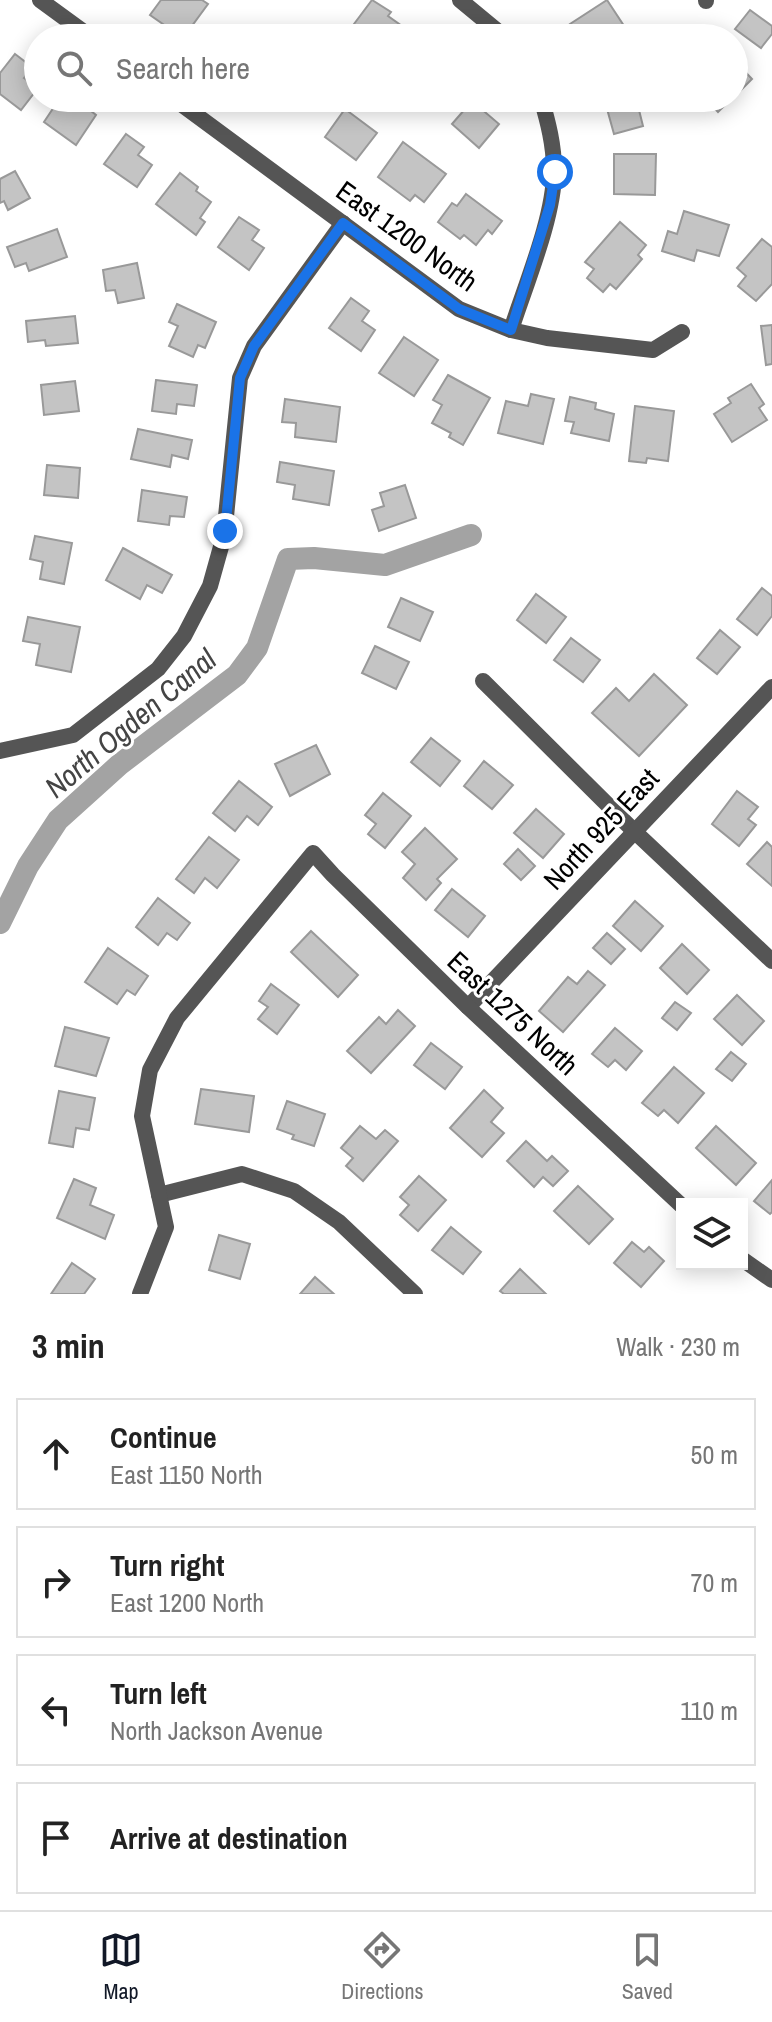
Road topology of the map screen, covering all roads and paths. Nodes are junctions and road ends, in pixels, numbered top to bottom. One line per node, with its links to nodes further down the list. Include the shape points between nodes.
1 (40, 0): 3 (street)
2 (460, 0): 4 (street)
3 (73, 24)
4 (489, 24)
5 (192, 112): 7 (street, East 1200 North)
6 (545, 112): 8 (street, via 555,172 550,205)
7 (343, 223): 8 (street, East 1200 North, via 459,309); 12 (street, via 254,346 240,378 224,536 210,586 184,636 158,669 73,735)
8 (511, 330): 9 (street, East 1200 North, via 653,350)
9 (682, 332)
10 (483, 681): 13 (street)
11 (772, 687): 13 (street, North 925 East)
12 (0, 751)
13 (634, 831): 14 (street); 15 (street, North 925 East)
14 (772, 961)
15 (468, 1007): 16 (street, East 1275 North, via 313,853 177,1018 150,1070 142,1116); 17 (street, East 1275 North)
16 (159, 1195): 20 (street, via 166,1227); 21 (street, via 242,1174 294,1191 339,1222)
17 (676, 1200)
18 (748, 1263): 19 (street)
19 (772, 1280)
20 (140, 1294)
21 (415, 1294)

